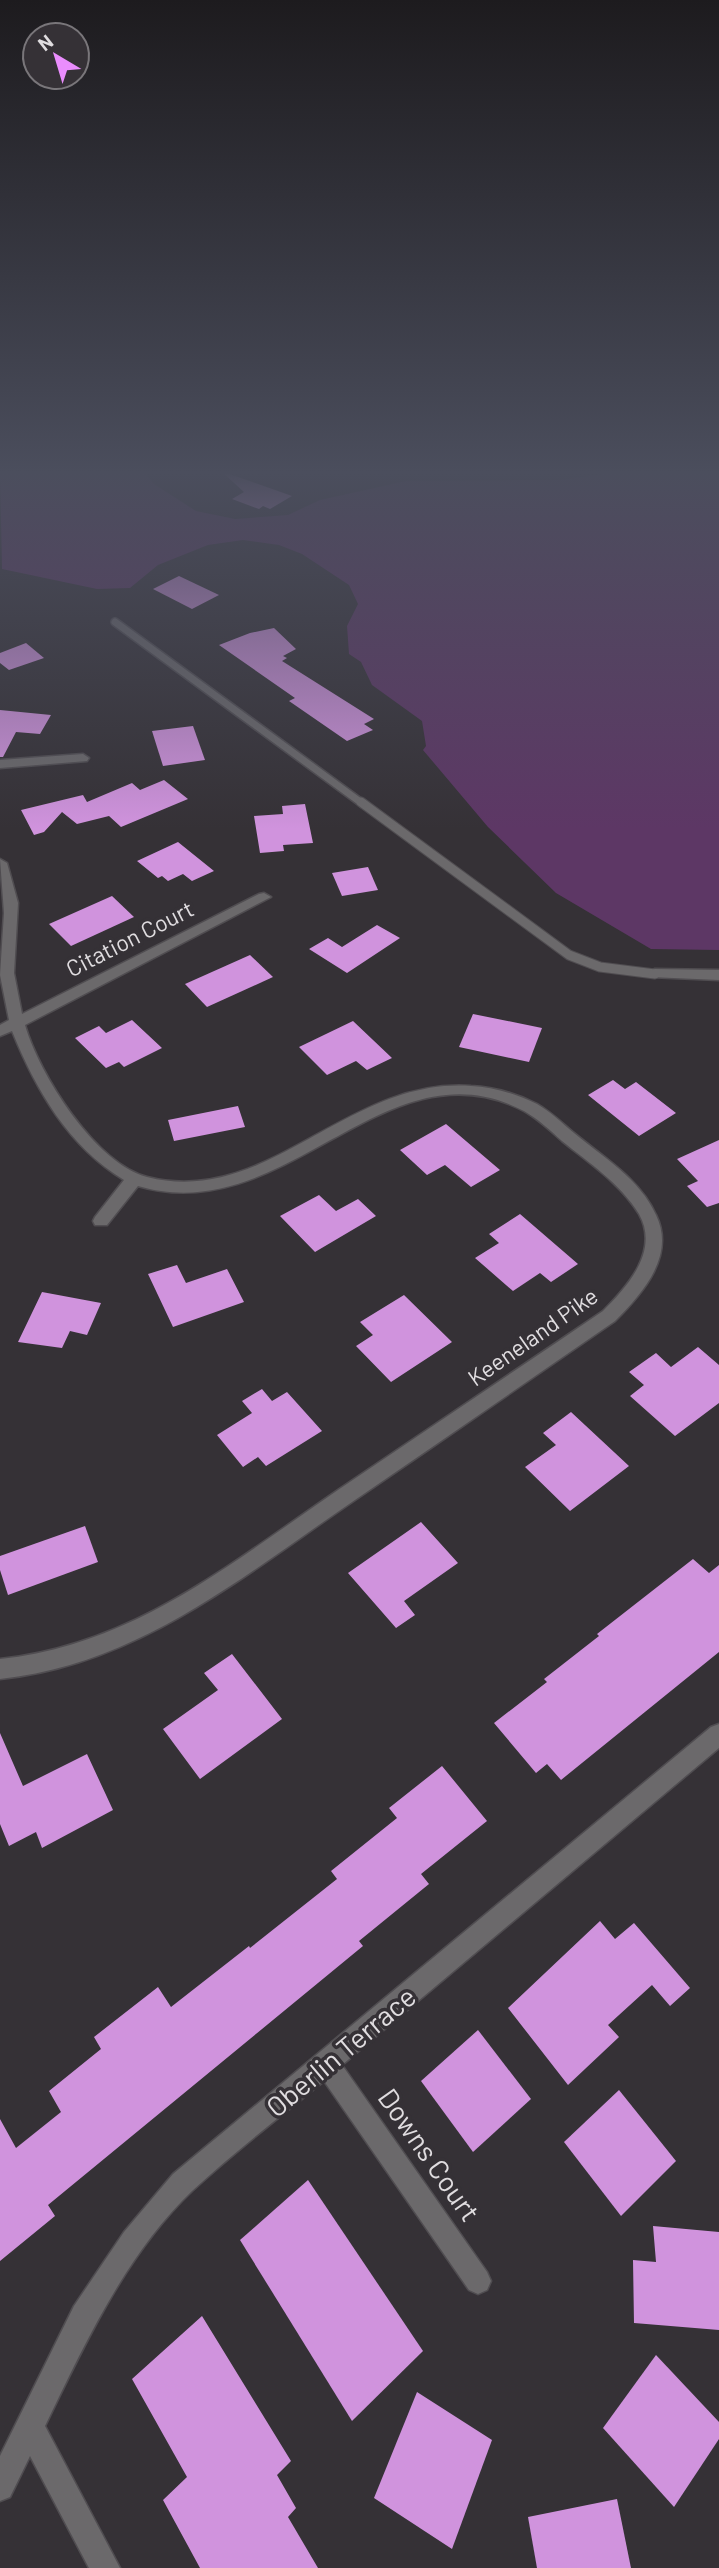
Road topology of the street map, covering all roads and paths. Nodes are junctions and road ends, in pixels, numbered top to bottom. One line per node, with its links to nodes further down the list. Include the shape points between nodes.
1 (115, 622): 6 (lane, via 569,955 604,969)
2 (83, 758): 3 (street)
3 (0, 764)
4 (0, 863): 8 (street, Keeneland Pike, via 10,893 7,974)
5 (264, 897): 8 (street, Citation Court)
6 (655, 974): 7 (street)
7 (719, 975)
8 (17, 1023): 9 (street); 10 (street, Keeneland Pike, via 39,1076 64,1115 93,1148)
9 (0, 1031)
10 (135, 1178): 11 (street); 12 (street, Keeneland Pike, via 158,1186 227,1184 263,1171 401,1097 432,1090 491,1094 539,1113 637,1196 650,1219 653,1254 642,1281 609,1316 184,1606 115,1643 41,1666)
11 (101, 1221)
12 (0, 1669)
13 (719, 1734): 14 (street, Oberlin Terrace)
14 (327, 2064): 15 (street, Downs Court); 16 (street, Oberlin Terrace, via 182,2183 132,2241 84,2316)
15 (478, 2281)
16 (30, 2427): 17 (street, Oberlin Terrace); 18 (street)
17 (0, 2487)
18 (105, 2568)

